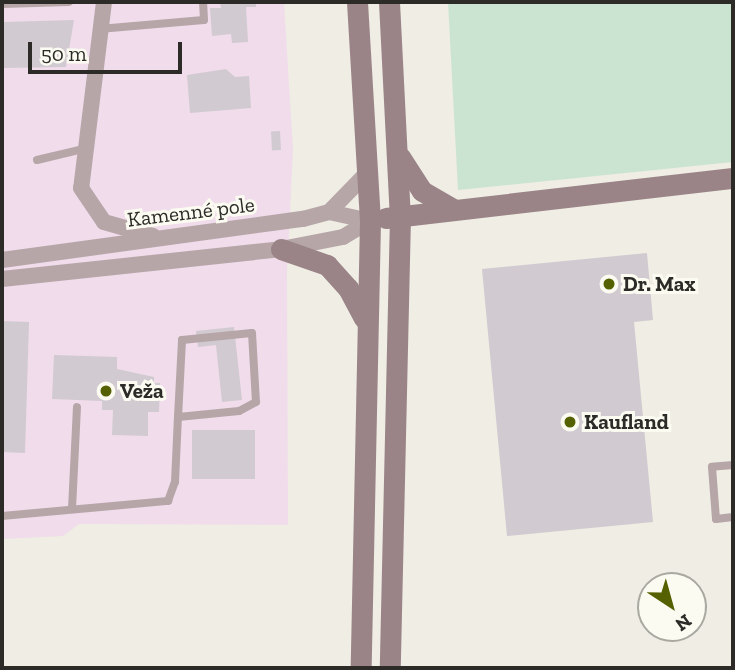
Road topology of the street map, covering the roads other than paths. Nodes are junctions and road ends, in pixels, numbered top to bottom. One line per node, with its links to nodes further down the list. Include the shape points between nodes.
1 (69, 2): 6 (lane)
2 (104, 2): 7 (street)
3 (203, 2): 7 (lane, via 204,20)
4 (357, 2): 11 (main road)
5 (389, 2): 9 (main road)
6 (2, 4)
7 (99, 29): 8 (street)
8 (83, 149): 10 (lane); 17 (street, via 81,188 96,215 111,225)
9 (400, 155): 13 (main road, via 422,191); 15 (main road)
10 (37, 160)
11 (369, 171): 14 (street); 16 (main road)
12 (733, 178): 13 (main road)
13 (452, 208): 15 (main road)
14 (329, 212): 16 (street); 17 (street, Kamenné pole)
15 (400, 216): 16 (main road); 29 (main road)
16 (370, 222): 18 (street, via 343,237); 21 (main road)
17 (157, 237): 19 (street, Kamenné pole)
18 (281, 248): 20 (street); 21 (main road, via 327,265 348,288)
19 (2, 260)
20 (2, 279)
21 (365, 320): 28 (main road)
22 (77, 407): 25 (lane)
23 (178, 417): 23 (lane, via 182,340 252,333 256,402 239,411); 25 (lane, via 174,492 168,501)
24 (733, 465): 27 (lane, via 712,467 716,519)
25 (72, 509): 26 (lane)
26 (2, 516)
27 (733, 517)
28 (361, 668)
29 (390, 668)

